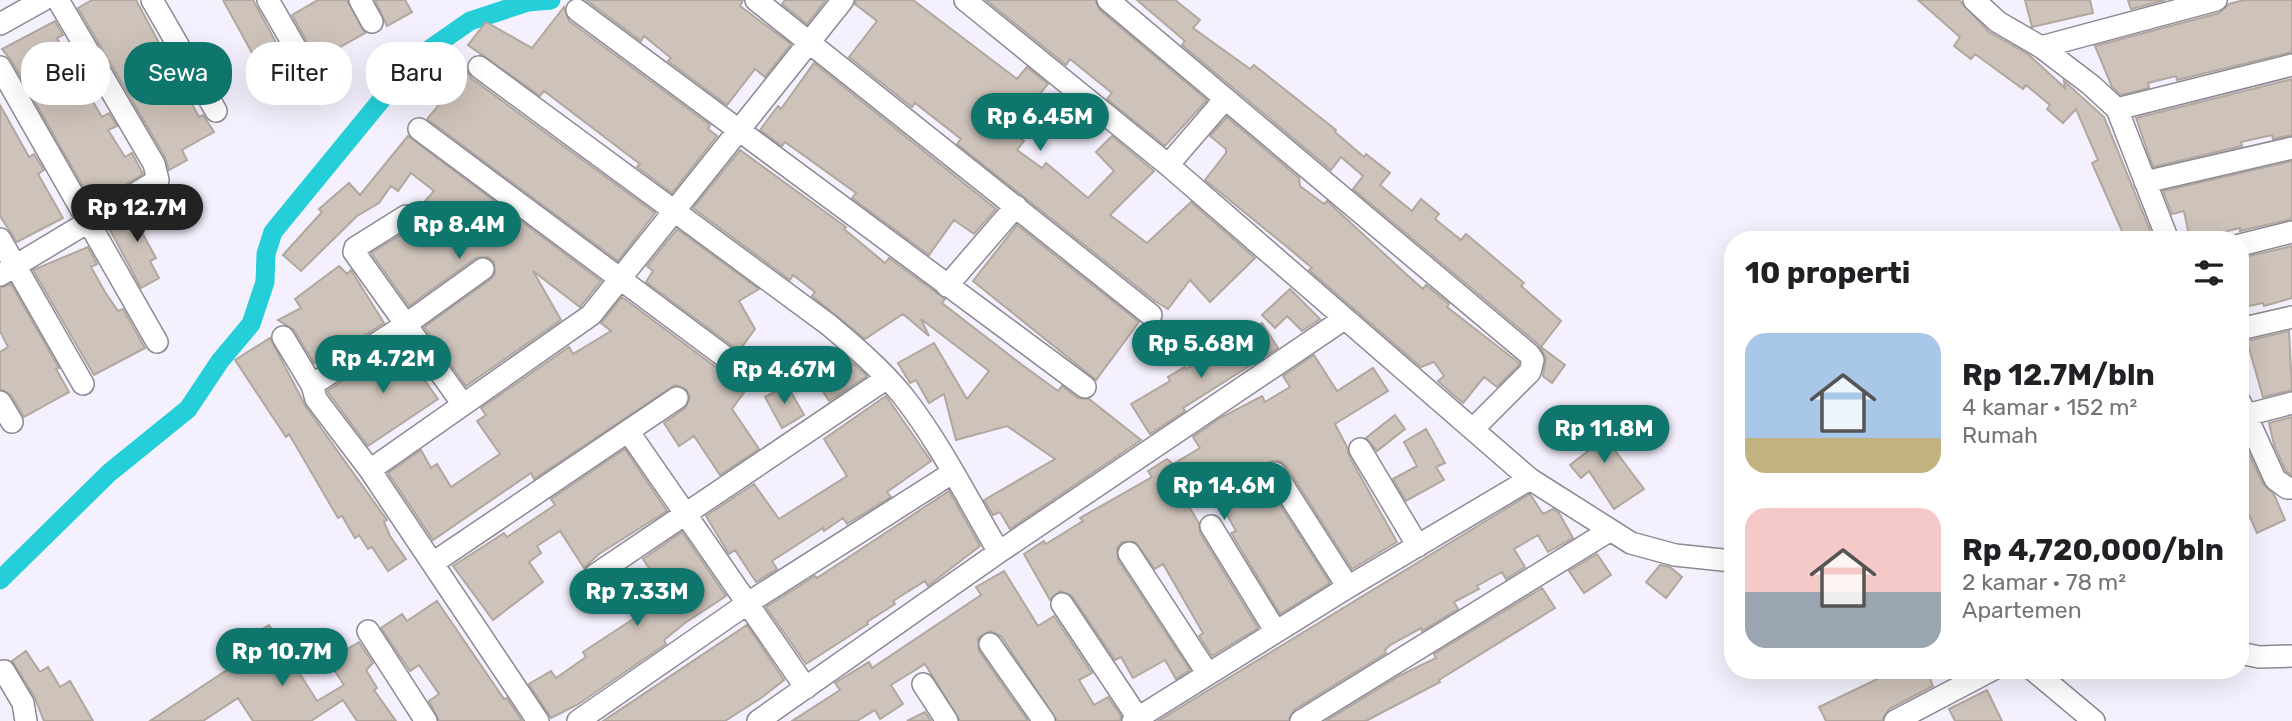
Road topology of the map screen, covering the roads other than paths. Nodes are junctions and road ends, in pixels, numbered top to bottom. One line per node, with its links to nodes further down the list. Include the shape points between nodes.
1 (43, 0): 14 (street)
2 (58, 0): 32 (street, via 158,172 153,185)
3 (152, 0): 23 (street)
4 (360, 0): 13 (street)
5 (756, 0): 16 (street)
6 (843, 0): 16 (street)
7 (965, 0): 27 (street)
8 (1108, 0): 21 (street)
9 (1974, 0): 17 (street, via 1998,22)
10 (2216, 0): 17 (street)
11 (278, 3): 15 (street)
12 (577, 10): 25 (street)
13 (372, 22)
14 (0, 24)
15 (295, 42)
16 (808, 43): 25 (street); 29 (street)
17 (2041, 47): 22 (street)
18 (2292, 65): 22 (street)
19 (0, 66): 32 (street)
20 (479, 67): 30 (street)
21 (1225, 99): 27 (street); 60 (street, via 1529,354 1533,360 1530,372)
22 (2116, 109): 28 (street)
23 (216, 111)
24 (419, 129): 39 (street)
25 (739, 130): 30 (street); 40 (street)
26 (2292, 148): 28 (street)
27 (1168, 165): 43 (street)
28 (2145, 182): 33 (street)
29 (1016, 206): 40 (street); 41 (street)
30 (675, 211): 39 (street); 49 (street, via 830,325)
31 (406, 216): 44 (street, via 354,252)
32 (88, 224): 38 (street); 47 (street)
33 (2164, 231)
34 (2292, 232): 36 (street)
35 (0, 239): 38 (street)
36 (2249, 243)
37 (483, 269): 44 (street)
38 (8, 271): 50 (street)
39 (620, 277): 48 (street); 55 (street, via 591,315)
40 (947, 286): 52 (street)
41 (1151, 315)
42 (2292, 317): 45 (street)
43 (1344, 319): 60 (street); 72 (street)
44 (405, 325): 51 (street); 55 (street)
45 (2249, 327)
46 (283, 337): 51 (street)
47 (157, 342)
48 (748, 374)
49 (887, 378): 64 (street, via 923,424); 68 (street)
50 (83, 384)
51 (312, 385): 63 (street, via 316,398)
52 (1086, 387)
53 (677, 398): 61 (street)
54 (0, 402): 59 (street)
55 (462, 403): 63 (street)
56 (2292, 403): 57 (street)
57 (2249, 407)
58 (2249, 421): 67 (street, via 2276,479)
59 (12, 422)
60 (1474, 428): 66 (street)
61 (628, 431): 68 (street); 75 (street)
62 (1360, 449): 71 (street)
63 (370, 470): 75 (street)
64 (952, 473): 72 (street); 78 (street)
65 (1275, 473): 77 (street)
66 (1530, 479): 70 (street); 71 (street)
67 (2292, 488)
68 (685, 513): 76 (street); 78 (street)
69 (1211, 526): 81 (street)
70 (1609, 531): 74 (street, via 1651,550); 100 (street)
71 (1418, 546): 77 (street)
72 (999, 552): 90 (street)
73 (1129, 553): 86 (street)
74 (1724, 560)
75 (433, 563): 95 (street)
76 (595, 575)
77 (1348, 587): 81 (street)
78 (748, 603): 90 (street); 96 (street)
79 (1062, 604): 91 (street)
80 (368, 631): 94 (street)
81 (1276, 632): 86 (street)
82 (990, 644): 99 (street)
83 (2249, 655): 84 (street)
84 (2292, 656)
85 (4, 671): 93 (street, via 23,703)
86 (1208, 674): 91 (street)
87 (1975, 679): 101 (street)
88 (2043, 679): 92 (street)
89 (923, 684): 98 (street)
90 (806, 688): 97 (street)
91 (1135, 720)
92 (2090, 720)
93 (26, 721)
94 (426, 721)
95 (538, 721)
96 (578, 721)
97 (758, 721)
98 (947, 721)
99 (1044, 721)
100 (1300, 721)
101 (1895, 721)

